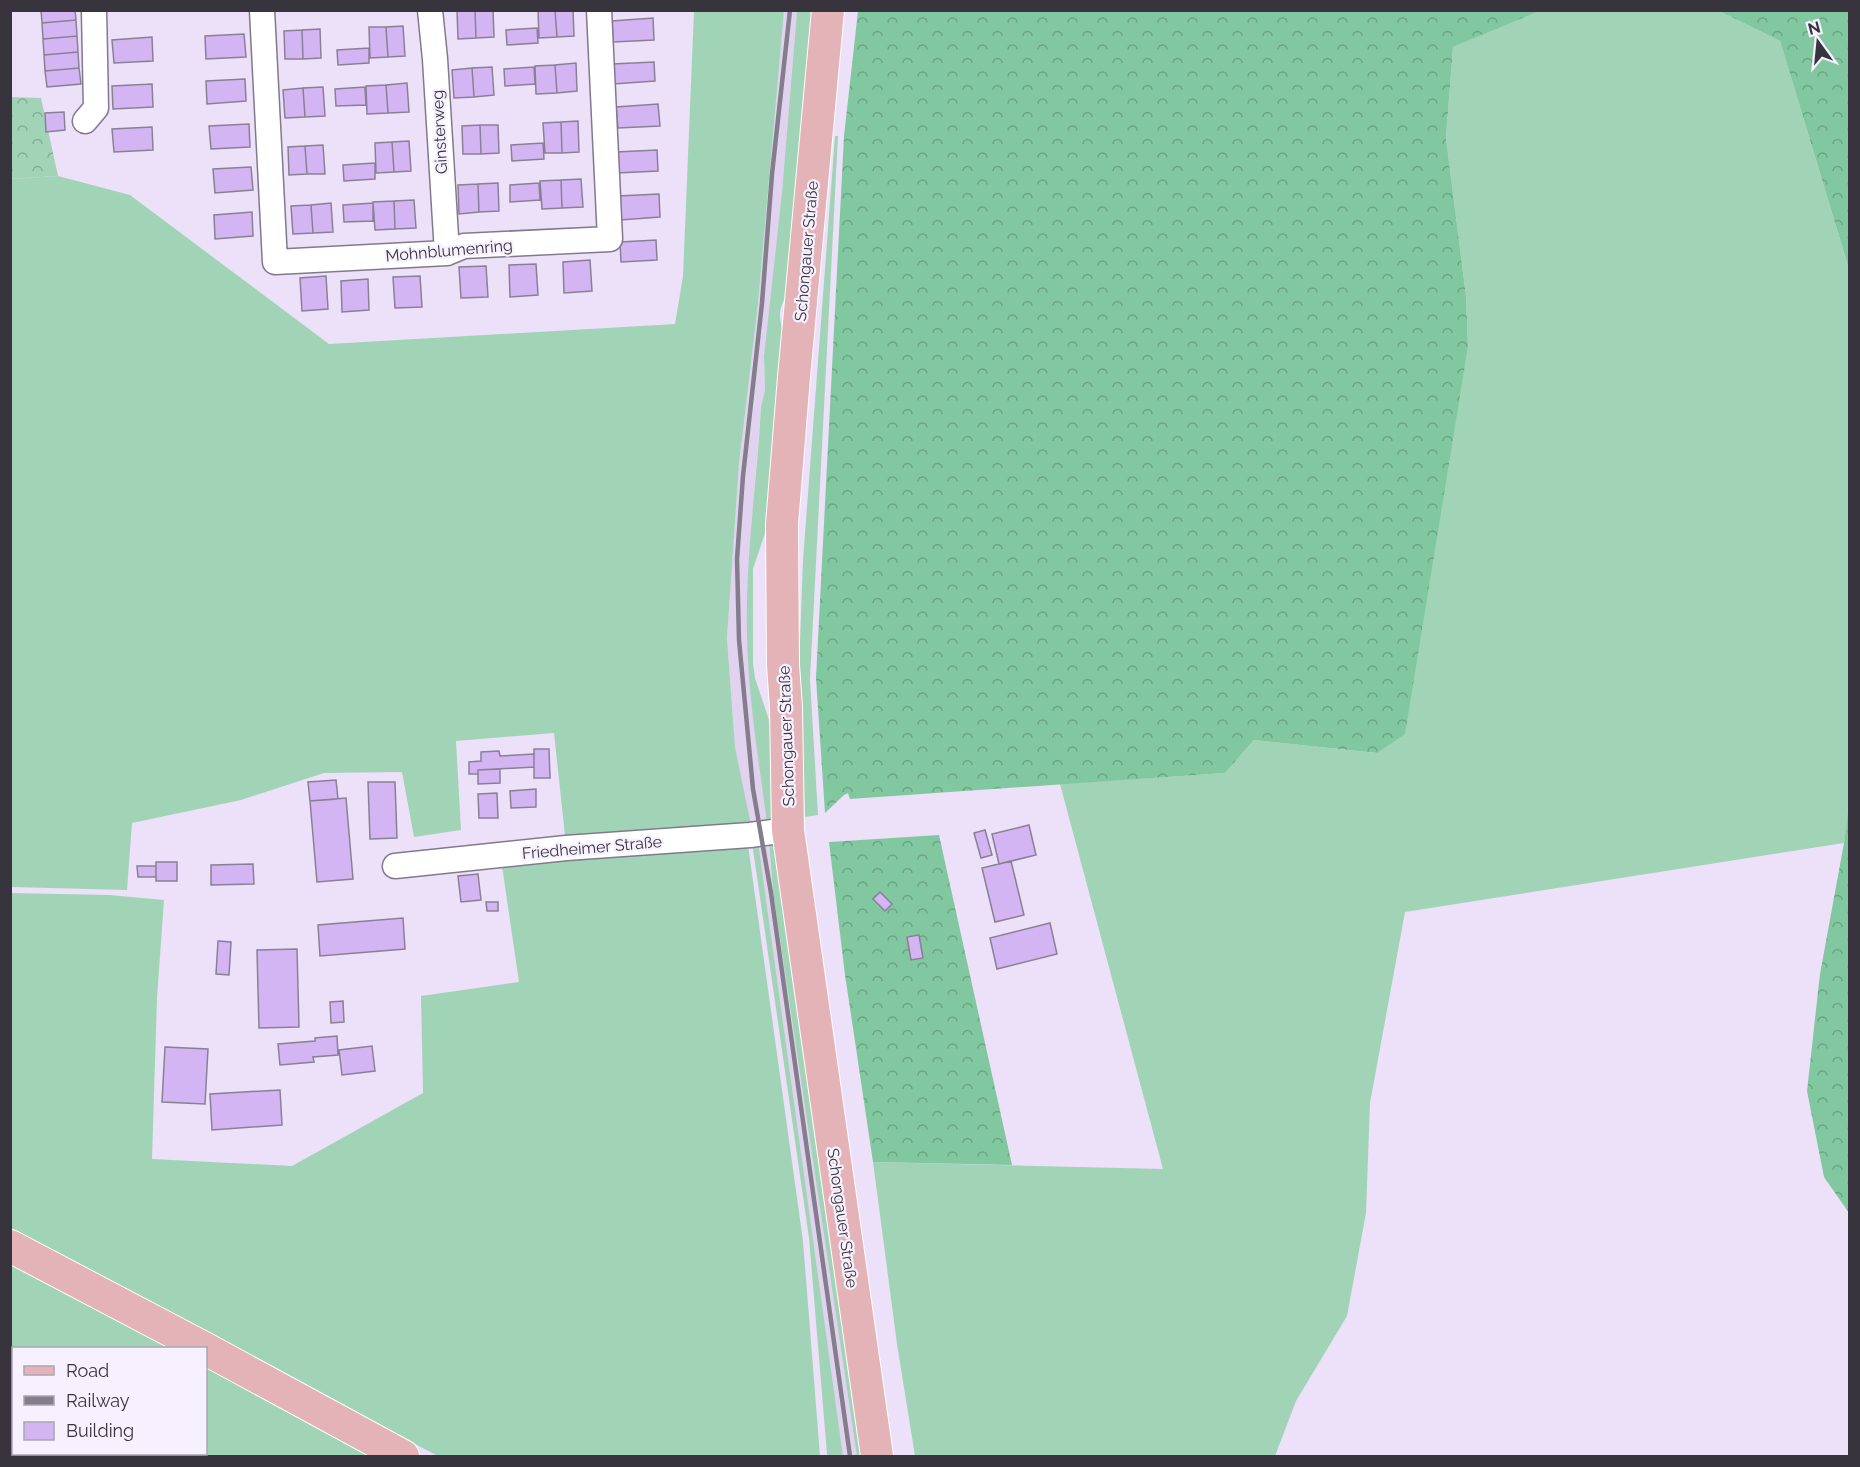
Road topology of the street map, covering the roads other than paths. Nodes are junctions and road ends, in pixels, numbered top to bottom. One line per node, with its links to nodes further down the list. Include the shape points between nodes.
1 (94, 10): 6 (street, via 96,108)
2 (262, 10): 7 (street, Mohnblumenring, via 275,262)
3 (430, 10): 7 (street, Ginsterweg)
4 (599, 10): 7 (street, Mohnblumenring, via 610,239 464,246)
5 (828, 10): 8 (main road, Schongauer Straße, via 782,524)
6 (85, 121)
7 (447, 253)
8 (788, 830): 9 (street, Friedheimer Straße); 14 (main road, Schongauer Straße)
9 (395, 866)
10 (10, 1246): 11 (main road)
11 (202, 1347)
12 (207, 1350): 13 (main road)
13 (404, 1456)
14 (877, 1456)

